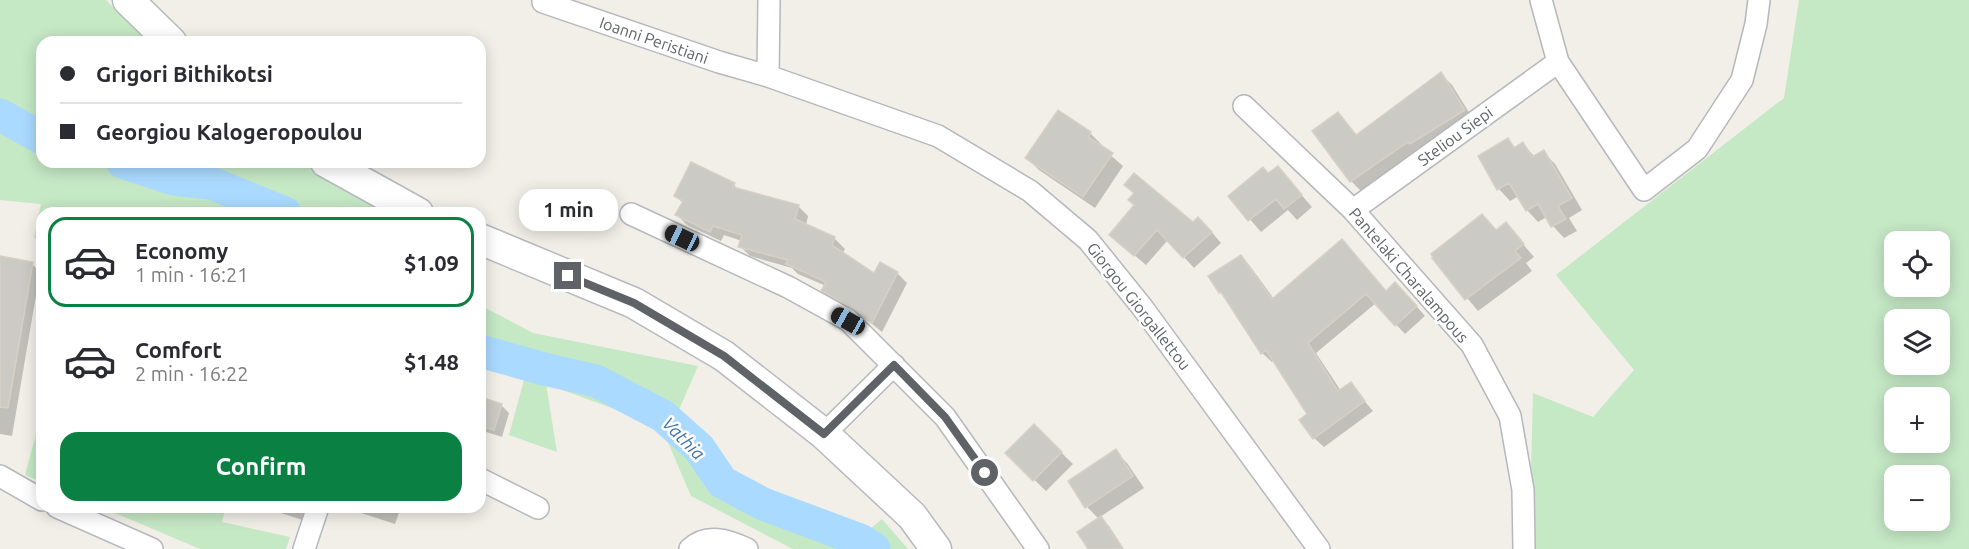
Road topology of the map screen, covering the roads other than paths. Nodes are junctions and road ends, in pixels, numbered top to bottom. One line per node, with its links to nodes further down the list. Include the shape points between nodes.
1 (128, 0): 6 (street)
2 (543, 0): 8 (street, Ioanni Peristiani)
3 (769, 0): 8 (street)
4 (1541, 0): 7 (street)
5 (1759, 0): 7 (street, via 1742,80 1697,149 1644,190)
6 (165, 36)
7 (1557, 62): 12 (street, Steliou Siepi)
8 (768, 76): 29 (street, Giorgou Giorgallettou, via 938,136 1029,191 1088,240 1142,307)
9 (1244, 106): 12 (street, Pantelaki Charalampous)
10 (337, 168): 11 (street)
11 (407, 207)
12 (1353, 210): 30 (street, Pantelaki Charalampous, via 1472,345 1510,416 1523,490)
13 (631, 214): 15 (street, via 788,287 848,321)
14 (486, 241): 16 (street, via 634,303 724,356)
15 (894, 365): 16 (street); 28 (street, via 945,417)
16 (824, 434): 27 (street, via 912,516)
17 (0, 476): 19 (street)
18 (486, 482): 20 (street)
19 (36, 497)
20 (538, 508)
21 (71, 513): 23 (street)
22 (316, 513): 24 (street)
23 (152, 549)
24 (304, 549)
25 (690, 549): 26 (street, via 714,538)
26 (747, 549)
27 (936, 549)
28 (1038, 549)
29 (1319, 549)
30 (1524, 549)

